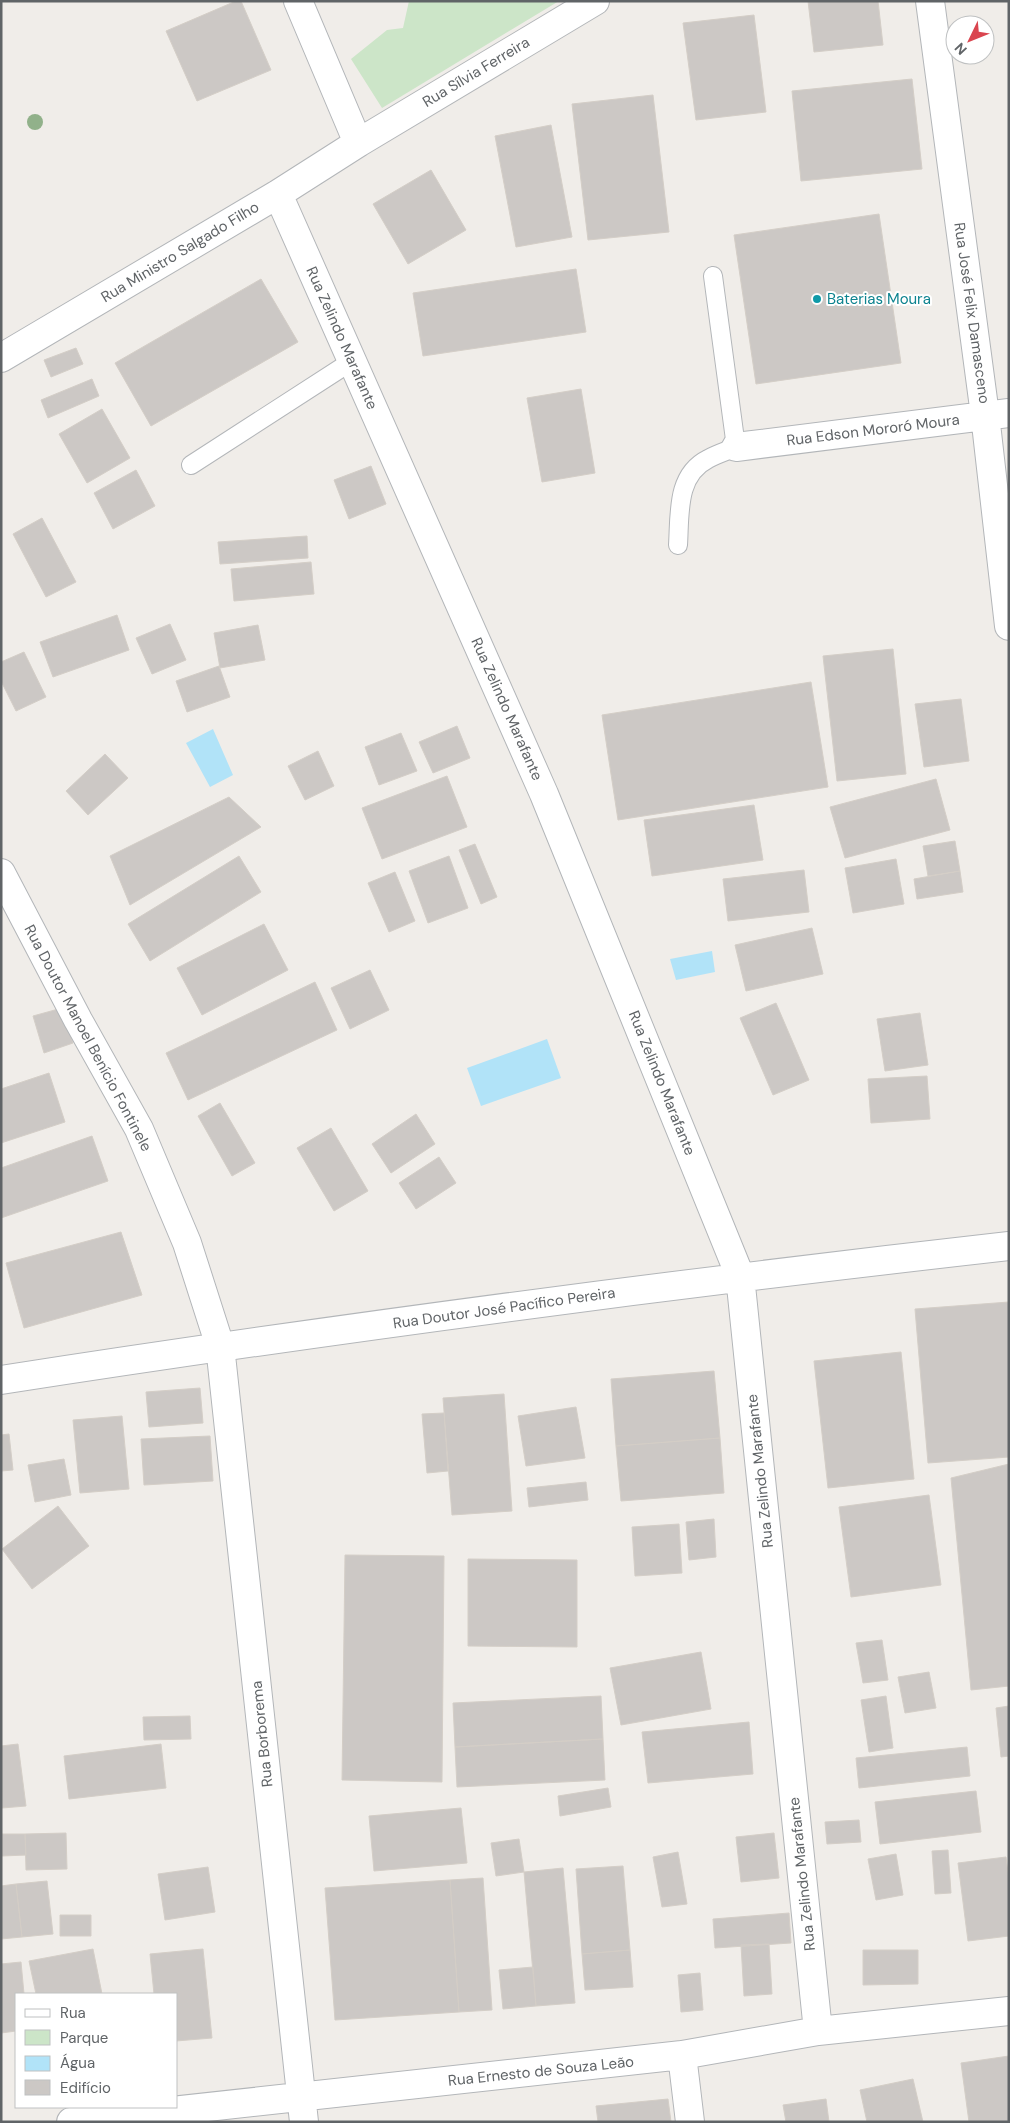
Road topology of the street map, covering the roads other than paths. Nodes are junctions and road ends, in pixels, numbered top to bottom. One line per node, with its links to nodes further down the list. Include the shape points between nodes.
1 (298, 1): 4 (street)
2 (595, 1): 4 (street, Rua Sílvia Ferreira)
3 (930, 1): 9 (street, Rua José Felix Damasceno)
4 (358, 142): 5 (street, Rua Ministro Salgado Filho)
5 (278, 194): 7 (street, Rua Ministro Salgado Filho); 8 (street, Rua Zelindo Marafante)
6 (712, 276): 10 (lane)
7 (1, 358)
8 (352, 361): 11 (lane); 16 (street, Rua Zelindo Marafante, via 544,794)
9 (997, 414): 10 (street, Rua Edson Mororó Moura); 13 (street, Rua José Felix Damasceno)
10 (736, 447): 12 (lane, via 707,459 689,474 682,491)
11 (191, 465)
12 (678, 545)
13 (1009, 626)
14 (1, 873): 17 (street, Rua Doutor Manoel Benício Fontinele, via 139,1129 187,1243)
15 (1009, 1246): 16 (street, Rua Doutor José Pacífico Pereira)
16 (740, 1276): 17 (street, Rua Doutor José Pacífico Pereira); 20 (street, Rua Zelindo Marafante)
17 (220, 1346): 18 (street, Rua Doutor José Pacífico Pereira); 22 (street, Rua Borborema)
18 (1, 1380)
19 (1009, 2011): 20 (street, Rua Ernesto de Souza Leão)
20 (818, 2031): 21 (street, Rua Ernesto de Souza Leão)
21 (682, 2055): 22 (street, Rua Ernesto de Souza Leão); 24 (street)
22 (303, 2110): 23 (street, Rua Ernesto de Souza Leão)
23 (71, 2122)
24 (690, 2122)

